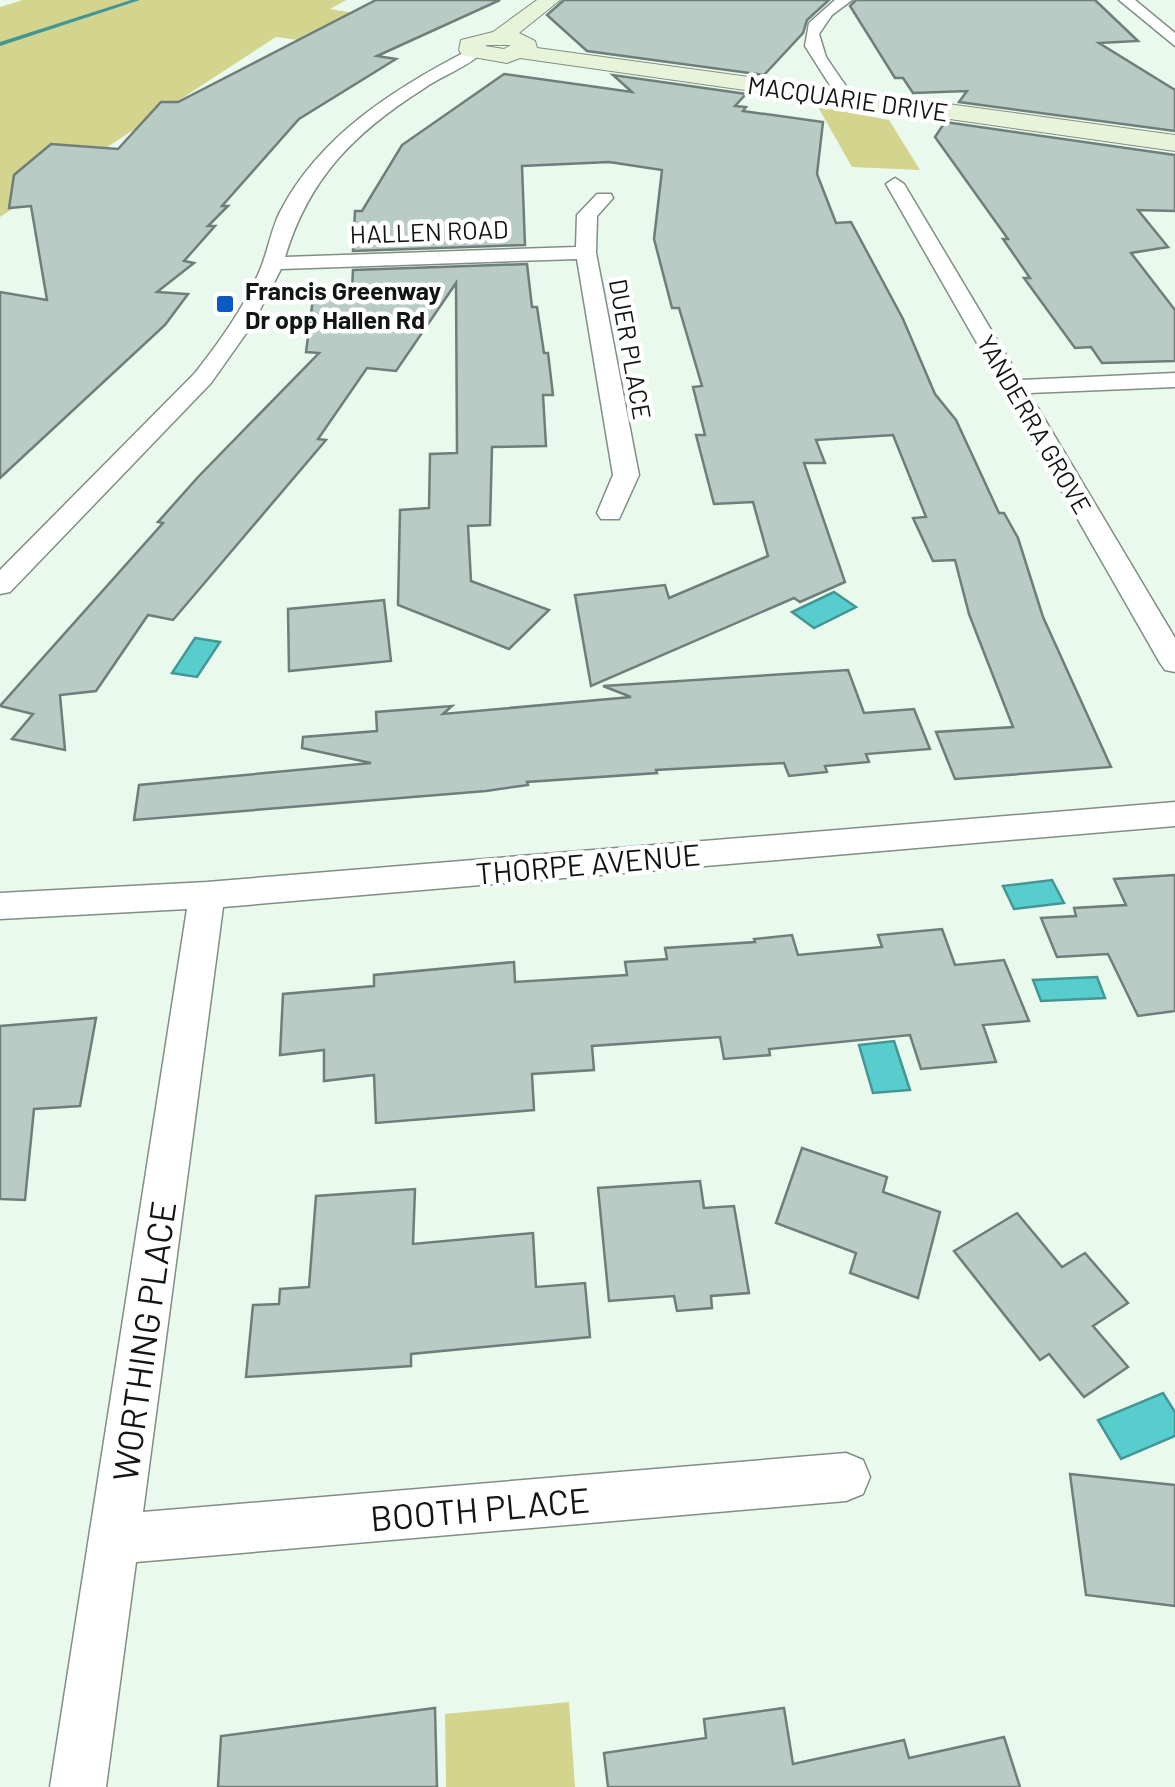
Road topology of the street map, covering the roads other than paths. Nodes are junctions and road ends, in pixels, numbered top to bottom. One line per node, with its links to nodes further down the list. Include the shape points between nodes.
1 (550, 0): 4 (main road)
2 (846, 0): 8 (street, via 819,17 810,33)
3 (1126, 0): 5 (street)
4 (500, 37): 6 (main road, via 472,42 468,48); 7 (main road, via 526,44)
5 (1175, 41)
6 (474, 52): 7 (main road, MACQUARIE DRIVE); 13 (street, via 330,152 290,213)
7 (521, 52): 8 (main road, MACQUARIE DRIVE)
8 (846, 98): 9 (main road, MACQUARIE DRIVE)
9 (1175, 143)
10 (896, 184): 15 (street, YANDERRA GROVE)
11 (604, 198): 12 (street, DUER PLACE, via 587,215)
12 (586, 253): 13 (street, HALLEN ROAD); 16 (street, DUER PLACE, via 626,475)
13 (273, 264): 17 (street, via 242,328 203,378)
14 (1175, 380): 15 (street)
15 (1013, 387): 18 (street, YANDERRA GROVE)
16 (610, 513)
17 (0, 586)
18 (1175, 663)
19 (1175, 814): 20 (street, THORPE AVENUE)
20 (207, 896): 21 (street, THORPE AVENUE); 23 (street, WORTHING PLACE)
21 (0, 906)
22 (846, 1477): 23 (street, BOOTH PLACE)
23 (114, 1540): 24 (street, WORTHING PLACE)
24 (78, 1787)

